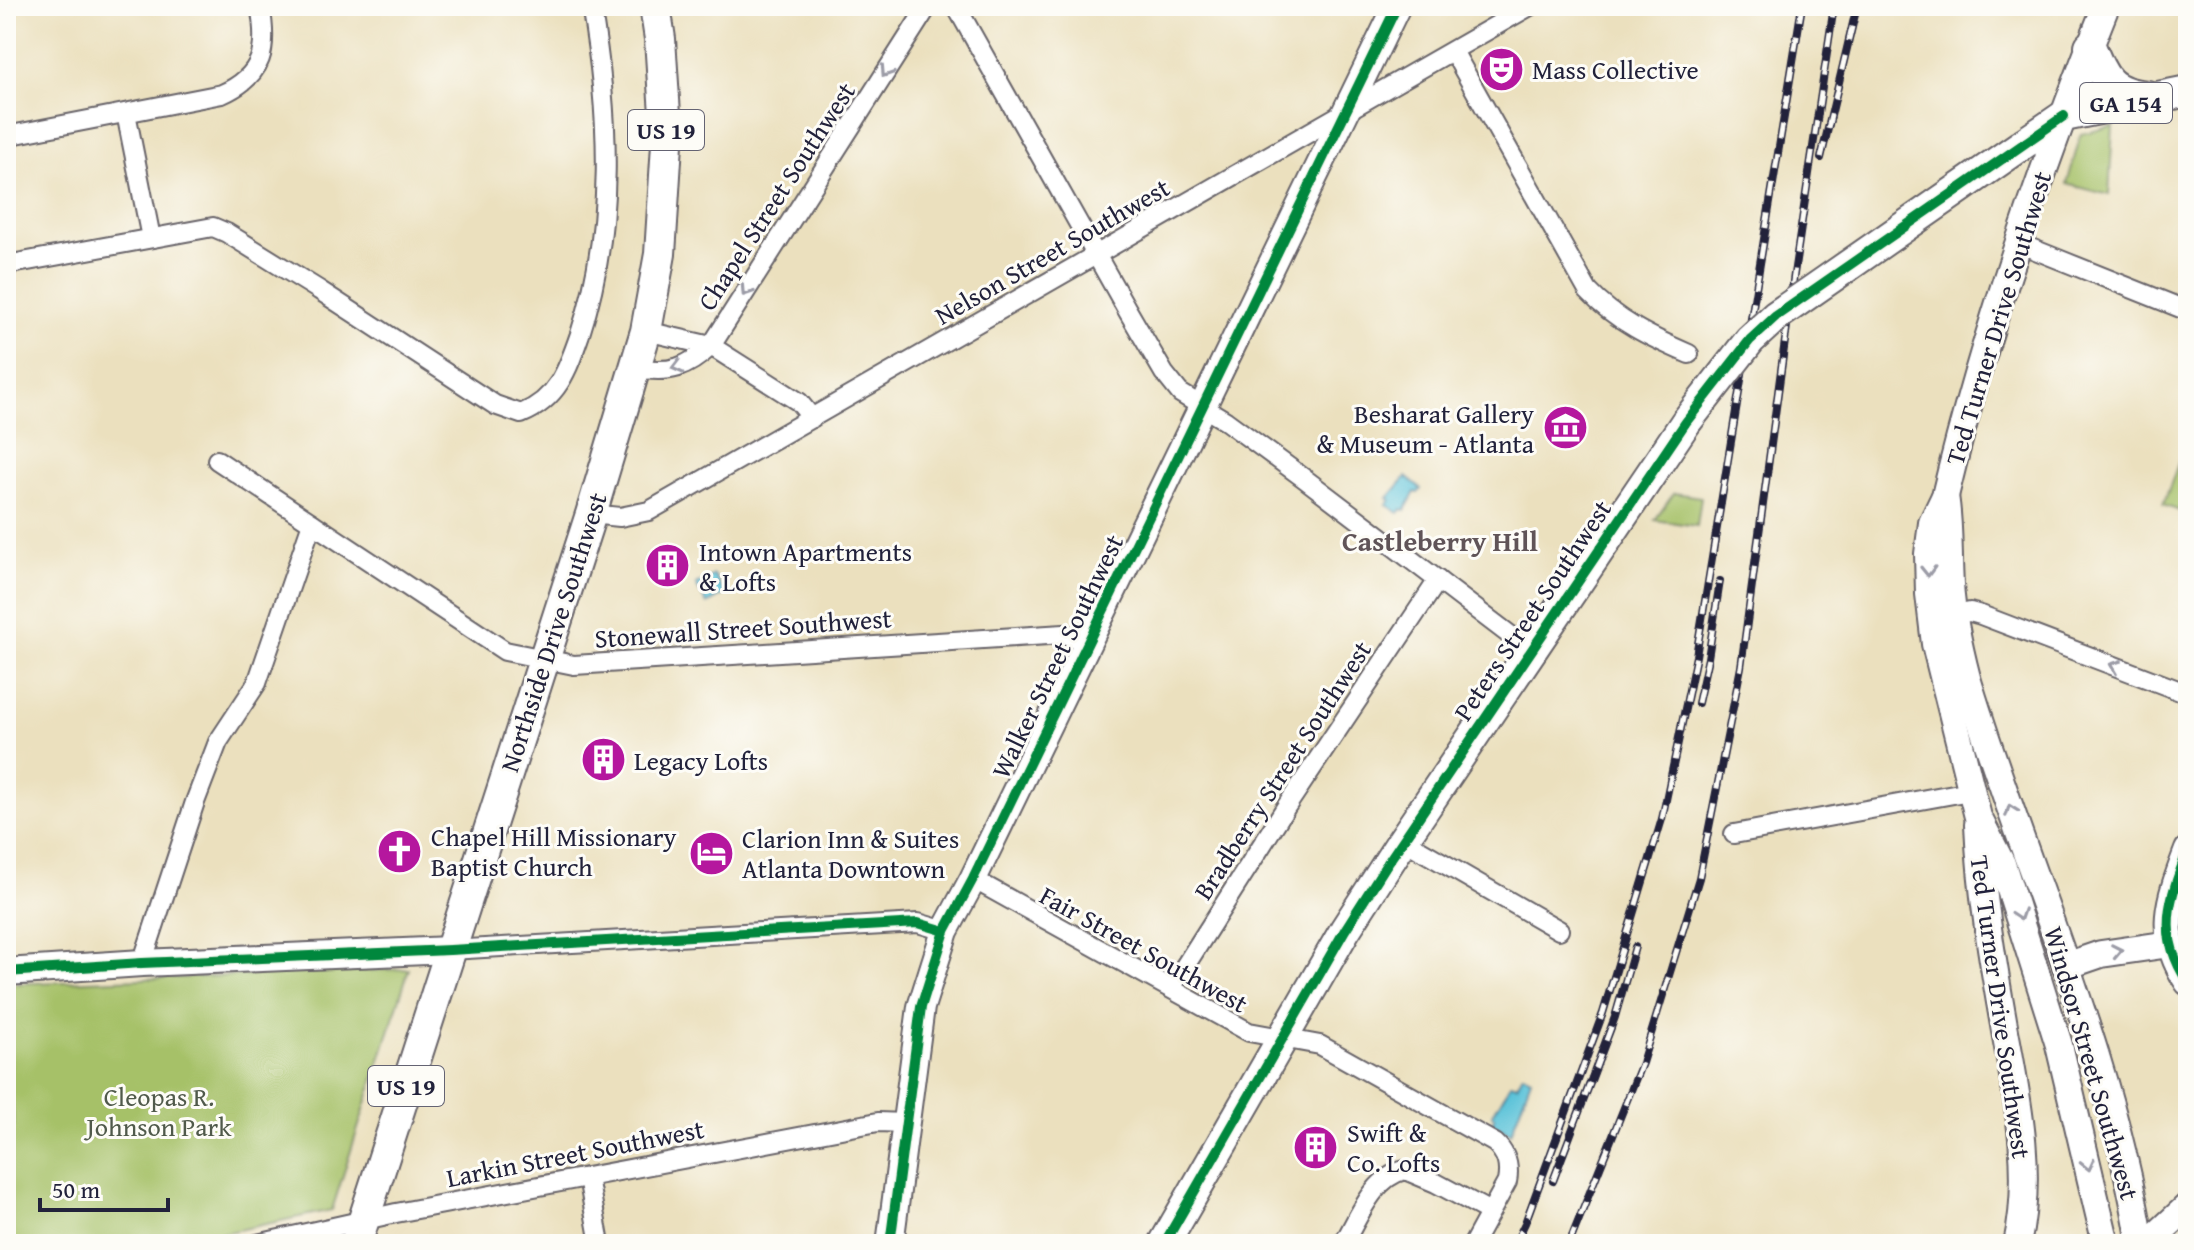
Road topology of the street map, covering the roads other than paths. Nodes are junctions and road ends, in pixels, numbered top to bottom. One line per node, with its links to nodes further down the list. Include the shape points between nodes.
1 (260, 6): 14 (street, via 263,51 240,86)
2 (591, 6): 17 (street, via 607,169 603,237 589,307 567,372 541,406 521,414 495,405 227,233 213,227)
3 (655, 6): 22 (main road, Northside Drive Southwest / US 19, via 667,144 660,254)
4 (928, 6): 23 (street, Chapel Street Southwest, one-way to 23)
5 (956, 6): 19 (street)
6 (1397, 6): 13 (street, Walker Street Southwest)
7 (1530, 6): 10 (street, Nelson Street Southwest)
8 (2106, 6): 9 (street, Ted Turner Drive Southwest)
9 (2090, 46): 12 (main road, via 2114,89); 15 (street, Ted Turner Drive Southwest)
10 (1453, 51): 13 (street, Nelson Street Southwest); 24 (street, via 1588,291 1631,326)
11 (2188, 91): 12 (main road, GA 154)
12 (2157, 97): 15 (main road, GA 154)
13 (1347, 112): 19 (street, Nelson Street Southwest); 26 (street, Walker Street Southwest)
14 (126, 113): 16 (street); 17 (street)
15 (2064, 116): 18 (street, Ted Turner Drive Southwest); 34 (main road, Peters Street Southwest, bridge, via 1808,291 1750,340 1686,422)
16 (6, 136)
17 (151, 238): 20 (street)
18 (2018, 243): 21 (street); 32 (street, Ted Turner Drive Southwest, via 1945,496 1950,584)
19 (1096, 257): 26 (street, via 1164,373 1180,393); 27 (street, Nelson Street Southwest)
20 (6, 265)
21 (2188, 311)
22 (646, 331): 23 (street); 25 (main road, Northside Drive Southwest / US 19)
23 (711, 346): 25 (street, Chapel Street Southwest, one-way to 25, via 688,365); 27 (street, via 799,402)
24 (1689, 354)
25 (637, 368): 29 (main road, Northside Drive Southwest / US 19)
26 (1203, 408): 31 (street); 33 (street, Walker Street Southwest)
27 (812, 418): 29 (street, Nelson Street Southwest, via 649,511 620,517)
28 (217, 460): 30 (street, Stonewall Street Southwest)
29 (591, 514): 35 (main road, Northside Drive Southwest / US 19)
30 (312, 523): 35 (street, Stonewall Street Southwest, via 505,651); 48 (street, via 257,683 218,742)
31 (1438, 580): 34 (street); 52 (street, Bradberry Street Southwest)
32 (1942, 616): 36 (street, one-way to 32, via 1981,615); 37 (street, Ted Turner Drive Southwest); 43 (street, Ted Turner Drive Southwest, one-way to 32)
33 (1088, 643): 35 (street, Stonewall Street Southwest, via 1064,634 574,665); 42 (street, Walker Street Southwest)
34 (1531, 651): 40 (main road, Peters Street Southwest)
35 (544, 658): 47 (main road, Northside Drive Southwest / US 19)
36 (2188, 694)
37 (1970, 791): 38 (street, Ted Turner Drive Southwest); 39 (street)
38 (1978, 817): 59 (street, Ted Turner Drive Southwest, one-way to 59, via 2002,864 2039,976); 66 (street, Ted Turner Drive Southwest, via 1980,878 2022,1140 2024,1203)
39 (1734, 834)
40 (1403, 840): 44 (street); 53 (main road, Peters Street Southwest)
41 (2188, 850): 46 (street, via 2171,897)
42 (973, 879): 45 (street, Walker Street Southwest); 52 (street, Fair Street Southwest)
43 (2038, 883): 49 (street, Windsor Street Southwest)
44 (1559, 930)
45 (945, 931): 47 (street, via 918,923); 54 (street, Walker Street Southwest, via 921,1007)
46 (2170, 944): 49 (street, one-way to 46, via 2101,954); 51 (street)
47 (450, 950): 48 (street); 58 (main road, Northside Drive Southwest / US 19)
48 (142, 963): 50 (street)
49 (2066, 966): 67 (street, Windsor Street Southwest, via 2110,1106)
50 (6, 972)
51 (2188, 982)
52 (1171, 988): 53 (street, Fair Street Southwest, via 1249,1032)
53 (1283, 1037): 57 (street, Fair Street Southwest, via 1320,1045 1495,1143 1506,1155 1508,1173); 63 (main road, Peters Street Southwest)
54 (904, 1123): 55 (street, Larkin Street Southwest, via 878,1122); 62 (street, Walker Street Southwest)
55 (588, 1177): 58 (street, Larkin Street Southwest); 61 (street)
56 (2185, 1208): 67 (street)
57 (1490, 1212): 64 (street, via 1413,1172 1390,1173); 65 (street, Fair Street Southwest)
58 (359, 1233): 60 (street, Larkin Street Southwest)
59 (2104, 1237)
60 (257, 1244)
61 (600, 1244)
62 (890, 1244)
63 (1164, 1244)
64 (1343, 1244)
65 (1473, 1244)
66 (2017, 1244)
67 (2144, 1244)

